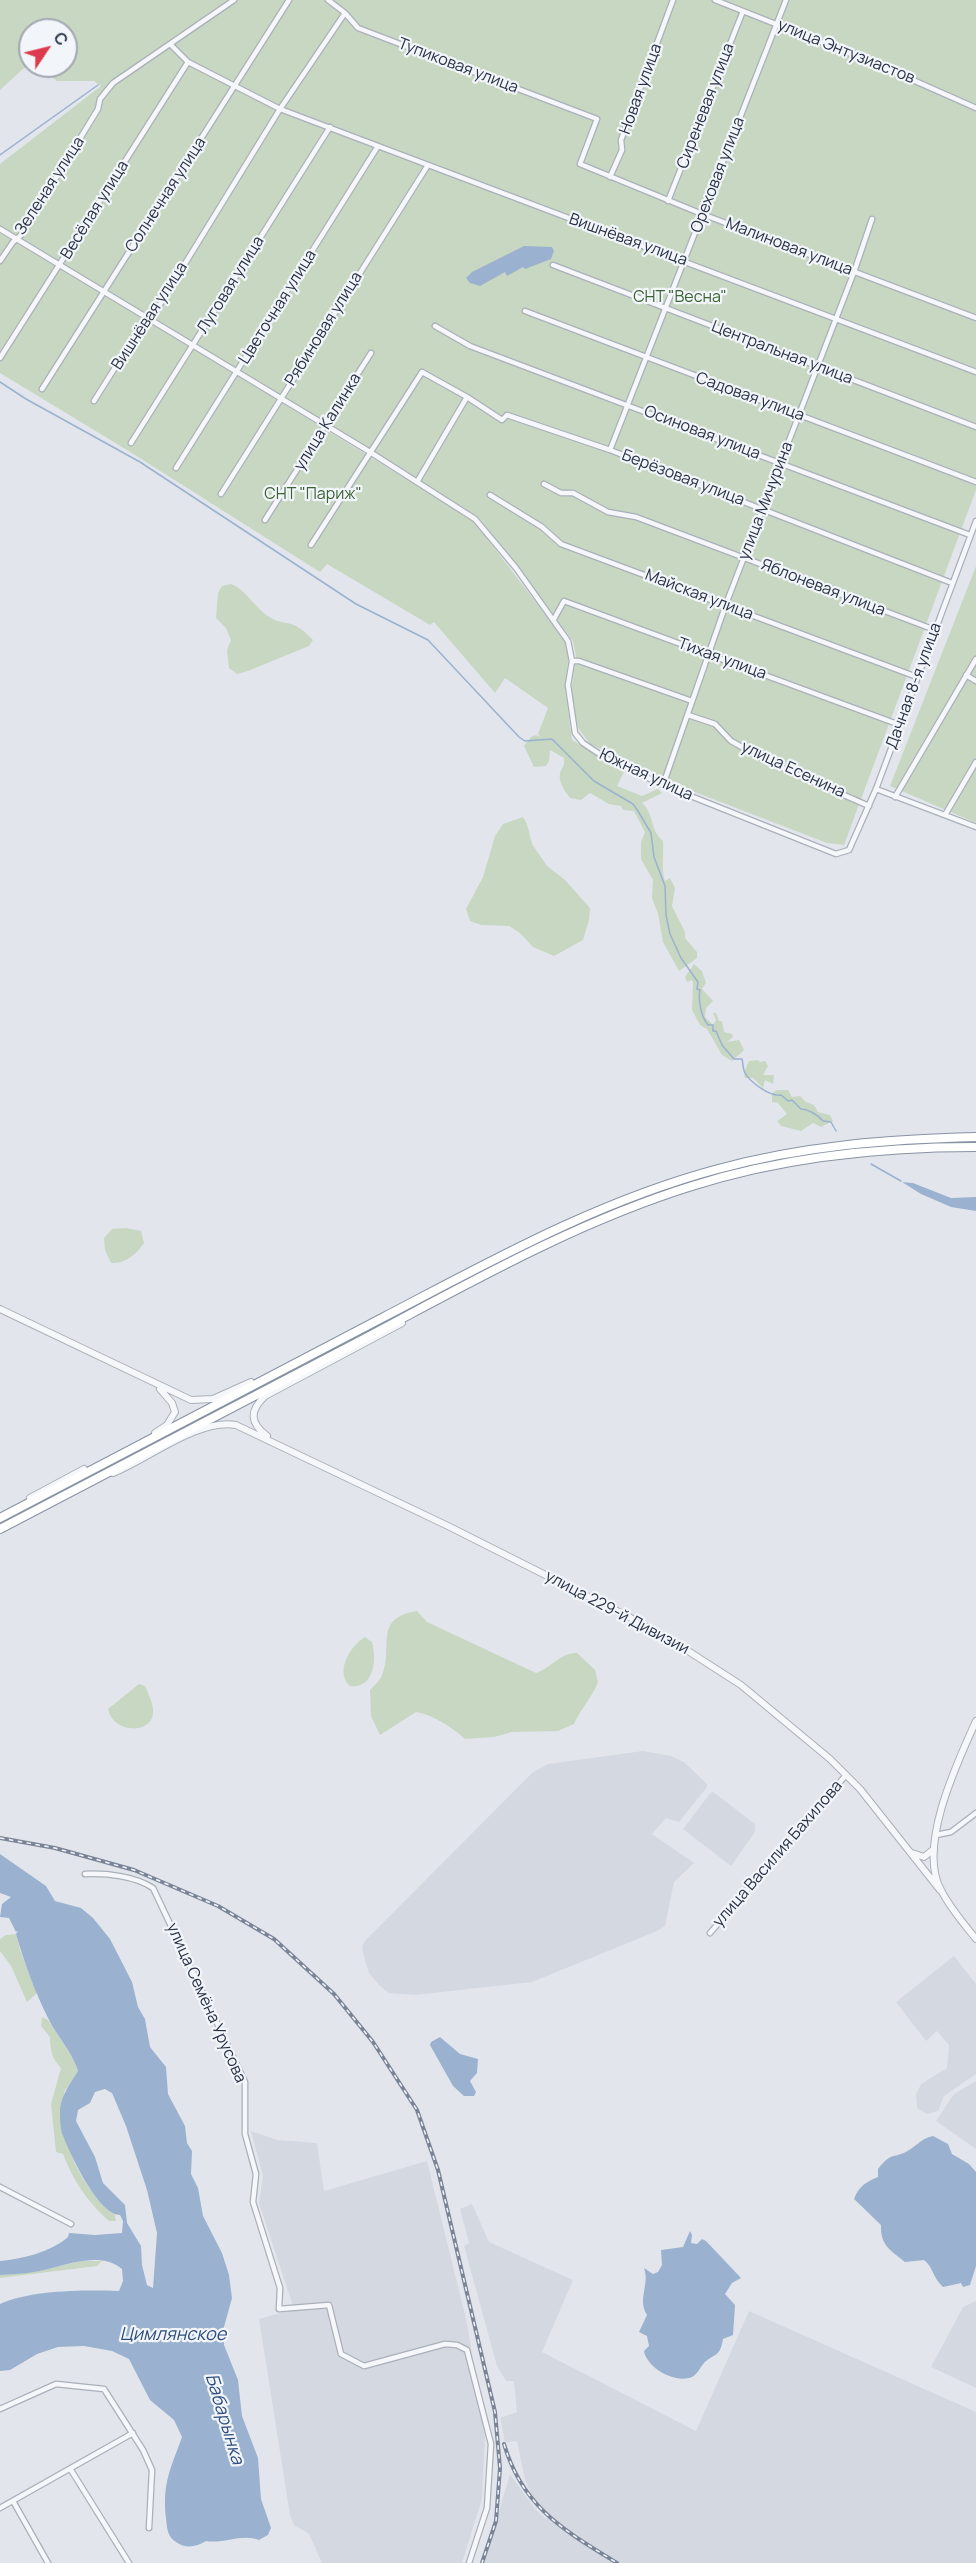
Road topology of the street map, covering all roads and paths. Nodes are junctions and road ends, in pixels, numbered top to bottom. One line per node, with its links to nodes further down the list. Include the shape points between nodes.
1 (234, 0): 10 (street)
2 (289, 0): 12 (street, Солнечная улица)
3 (328, 0): 8 (street, Тупиковая улица)
4 (673, 0): 19 (street, Новая улица)
5 (715, 0): 7 (street, улица Энтузиастов)
6 (786, 0): 9 (street, Ореховая улица)
7 (743, 11): 9 (street, улица Энтузиастов); 20 (street, Сиреневая улица)
8 (345, 13): 14 (street, Вишнёвая улица); 15 (street, Тупиковая улица, via 358,28)
9 (777, 23): 13 (street, улица Энтузиастов); 21 (street, Ореховая улица)
10 (171, 45): 11 (street, Вишнёвая улица); 24 (street, Зеленая улица, via 113,82)
11 (188, 62): 12 (street, Вишнёвая улица); 27 (street, Весёлая улица)
12 (236, 86): 14 (street, Вишнёвая улица); 30 (street, Солнечная улица)
13 (976, 108)
14 (280, 109): 16 (street, Вишнёвая улица); 34 (street, Вишнёвая улица)
15 (597, 119): 19 (street, Малиновая улица, via 580,165)
16 (330, 127): 17 (street, Вишнёвая улица); 37 (street, Луговая улица)
17 (378, 146): 18 (street, Вишнёвая улица); 42 (street, Цветочная улица)
18 (428, 165): 26 (street, Вишнёвая улица); 46 (street, Рябиновая улица)
19 (610, 177): 20 (street, Малиновая улица)
20 (668, 201): 21 (street, Малиновая улица)
21 (702, 214): 26 (street, Ореховая улица); 29 (street, Малиновая улица)
22 (872, 219): 29 (street, улица Мичурина)
23 (0, 229): 24 (street, Южная улица)
24 (18, 238): 25 (street, Зеленая улица); 27 (street, Южная улица)
25 (0, 261)
26 (684, 261): 31 (street, Ореховая улица); 35 (street, Вишнёвая улица)
27 (60, 265): 30 (street, Южная улица); 39 (street, Весёлая улица)
28 (553, 266): 31 (street, Центральная улица)
29 (854, 272): 33 (street, Малиновая улица); 35 (street, улица Мичурина)
30 (104, 291): 34 (street, Южная улица); 44 (street, Солнечная улица)
31 (665, 308): 40 (street, Ореховая улица); 41 (street, Центральная улица)
32 (525, 311): 40 (street, Садовая улица)
33 (976, 318)
34 (151, 319): 37 (street, Южная улица); 47 (street, Вишнёвая улица, via 145,320)
35 (836, 319): 41 (street, улица Мичурина); 43 (street, Вишнёвая улица)
36 (435, 326): 48 (street, Осиновая улица, via 470,346)
37 (193, 345): 42 (street, Южная улица); 52 (street, Луговая улица)
38 (371, 353): 50 (street, улица Калинка)
39 (0, 358)
40 (646, 358): 48 (street, Ореховая улица); 49 (street, Садовая улица)
41 (818, 366): 49 (street, улица Мичурина); 51 (street, Центральная улица)
42 (237, 372): 46 (street, Южная улица); 56 (street, Цветочная улица)
43 (976, 372)
44 (42, 389)
45 (467, 397): 53 (street, Берёзовая улица, via 502,420 507,415); 54 (street, Берёзовая улица, via 422,372); 57 (street)
46 (280, 398): 50 (street, Южная улица); 60 (street, Рябиновая улица)
47 (94, 401)
48 (628, 405): 53 (street, Ореховая улица); 55 (street, Осиновая улица)
49 (799, 414): 55 (street, улица Мичурина); 58 (street, Садовая улица)
50 (326, 426): 54 (street, Южная улица); 63 (street, улица Калинка)
51 (976, 427)
52 (131, 443)
53 (610, 450): 62 (street, Берёзовая улица)
54 (370, 452): 57 (street, Южная улица); 66 (street)
55 (780, 463): 62 (street, улица Мичурина); 65 (street, Осиновая улица)
56 (176, 468)
57 (417, 482): 70 (street, Южная улица, via 475,519)
58 (976, 482)
59 (544, 484): 67 (street, Яблоневая улица, via 561,493 573,493 608,512 636,517)
60 (221, 494)
61 (490, 495): 69 (street, Майская улица, via 542,527 561,544)
62 (763, 509): 67 (street, улица Мичурина); 68 (street, Берёзовая улица)
63 (265, 520)
64 (976, 520): 65 (street, Дачная 8-я улица)
65 (970, 535): 68 (street, Дачная 8-я улица)
66 (310, 545)
67 (744, 558): 69 (street, улица Мичурина); 71 (street, Яблоневая улица)
68 (952, 583): 71 (street, Дачная 8-я улица)
69 (726, 604): 72 (street, улица Мичурина); 76 (street, Майская улица)
70 (554, 619): 72 (street, Тихая улица, via 564,601); 74 (street, Южная улица, via 568,640)
71 (935, 630): 76 (street, Дачная 8-я улица)
72 (708, 654): 78 (street, улица Мичурина); 80 (street, Тихая улица)
73 (976, 659): 75 (street)
74 (572, 661): 78 (street); 82 (street, Южная улица, via 568,685 575,733 583,744)
75 (966, 675): 77 (street); 84 (street)
76 (917, 677): 80 (street, Дачная 8-я улица)
77 (976, 681)
78 (692, 701): 79 (street, улица Мичурина)
79 (688, 715): 82 (street, улица Мичурина); 85 (street, улица Есенина, via 715,724 731,741 771,763)
80 (900, 725): 83 (street, Дачная 8-я улица)
81 (976, 762): 86 (street)
82 (663, 785): 88 (street, Южная улица, via 836,854)
83 (876, 789): 84 (street); 85 (street, Дачная 8-я улица)
84 (895, 797): 86 (street)
85 (869, 806): 88 (street, Дачная 8-я улица)
86 (945, 815): 87 (street)
87 (976, 827)
88 (849, 850)
89 (976, 1137): 93 (highway, via 879,1141 794,1152 662,1186 552,1231)
90 (976, 1147): 91 (highway, via 862,1152 718,1178 584,1227)
91 (446, 1296): 95 (street, via 260,1401 253,1412 254,1423); 96 (highway)
92 (0, 1309): 94 (street)
93 (318, 1351): 94 (street, via 213,1399 191,1400); 97 (highway)
94 (152, 1383): 97 (street, via 174,1406 175,1415 166,1425)
95 (280, 1445): 96 (street, via 242,1427 216,1425); 100 (street, улица 229-й Дивизии, via 454,1528 685,1648 741,1685)
96 (84, 1485): 98 (highway)
97 (0, 1518)
98 (0, 1529)
99 (976, 1721): 102 (street, via 944,1797)
100 (846, 1775): 103 (street, улица 229-й Дивизии); 108 (street, улица Василия Бахилова)
101 (976, 1813): 102 (street, via 951,1832)
102 (936, 1835): 104 (street)
103 (907, 1849): 104 (street, via 920,1857); 105 (street, via 923,1863); 107 (street, улица 229-й Дивизии)
104 (934, 1849): 105 (street)
105 (933, 1864): 107 (street)
106 (85, 1874): 120 (street, улица Семёна Урусова, via 103,1873 153,1888 245,2082 244,2134 256,2174 254,2202 280,2288 279,2309 329,2305 341,2354 364,2366 445,2344 467,2349 491,2444 487,2508)
107 (940, 1890): 109 (street, улица 229-й Дивизии)
108 (710, 1933)
109 (976, 1940)
110 (0, 2187): 111 (street)
111 (71, 2224)
112 (0, 2409): 113 (street, via 56,2384 104,2389)
113 (133, 2433): 114 (street); 117 (street, via 152,2470)
114 (71, 2470): 115 (street); 119 (street)
115 (13, 2501): 116 (street); 118 (street)
116 (0, 2508)
117 (149, 2528)
118 (48, 2563)
119 (129, 2563)
120 (469, 2563)

